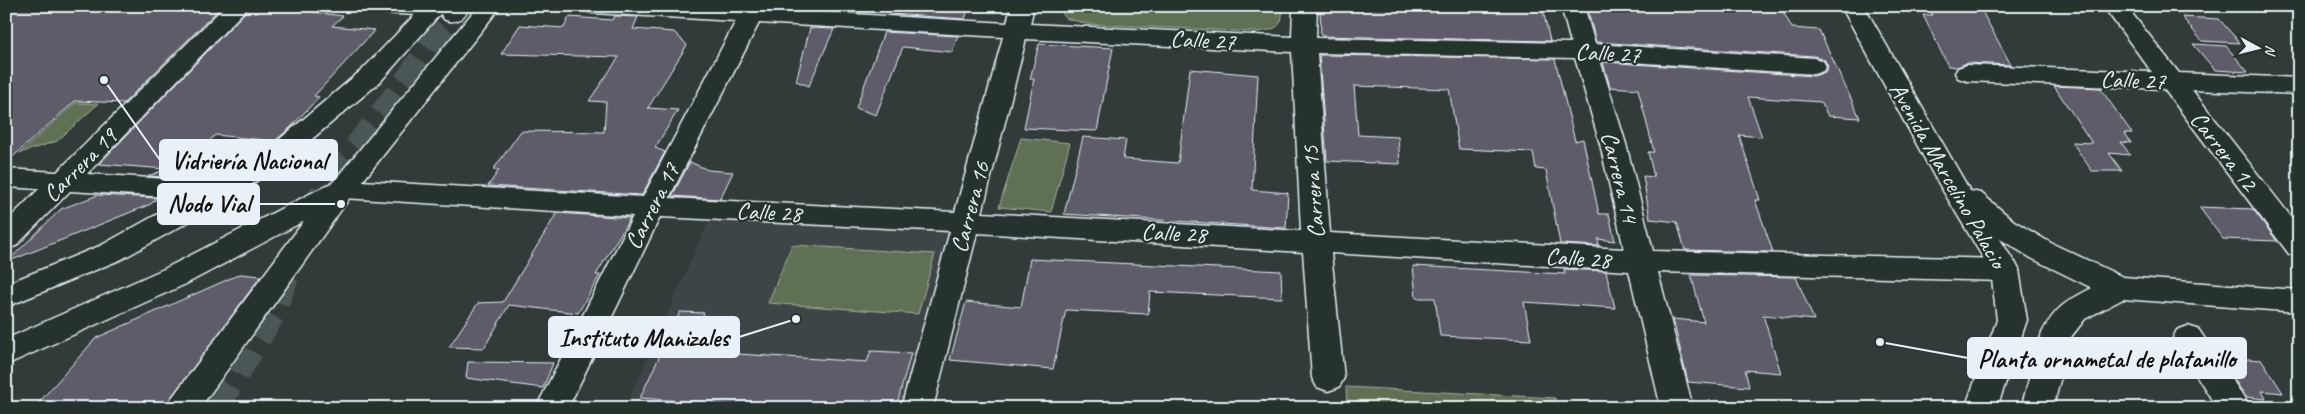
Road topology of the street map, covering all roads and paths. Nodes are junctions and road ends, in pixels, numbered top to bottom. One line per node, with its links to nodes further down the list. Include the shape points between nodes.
1 (238, 6): 21 (street, Carrera 19)
2 (382, 6): 10 (street)
3 (490, 6): 23 (street)
4 (592, 6): 11 (street, Calle 27)
5 (1023, 6): 12 (street, Carrera 16)
6 (1305, 6): 13 (street, Carrera 15)
7 (1572, 6): 14 (street, Carrera 14)
8 (1852, 6): 19 (street, Avenida Marcelino Palacio)
9 (2114, 6): 17 (street, Carrera 12)
10 (446, 9): 22 (street, via 284,149)
11 (754, 11): 12 (street, Calle 27); 24 (street, Carrera 17)
12 (1016, 31): 13 (street, Calle 27); 25 (street, Carrera 16)
13 (1304, 45): 14 (street, Calle 27); 27 (street, Carrera 15)
14 (1584, 51): 15 (street, Calle 27); 29 (street, Carrera 14, via 1613,144)
15 (1814, 66)
16 (1967, 73): 17 (street, Calle 27)
17 (2170, 81): 18 (street, Calle 27); 28 (street, Carrera 12)
18 (2299, 86)
19 (1946, 174): 30 (street, Avenida Marcelino Palacio); 31 (street, via 1988,216 2039,250)
20 (6, 178): 21 (street)
21 (63, 182): 22 (street); 26 (street, Carrera 19)
22 (224, 189): 32 (street, via 112,252)
23 (343, 189): 24 (street, Calle 28); 35 (street, via 176,276); 37 (street)
24 (651, 206): 25 (street, Calle 28); 38 (street, Carrera 17)
25 (966, 222): 27 (street, Calle 28); 39 (street, Carrera 16)
26 (6, 239)
27 (1316, 241): 29 (street, Calle 28); 36 (street, Carrera 15)
28 (2299, 247)
29 (1641, 262): 30 (street, Calle 28); 40 (street, Carrera 14)
30 (2005, 270): 41 (street, Avenida Marcelino Palacio, via 2012,320)
31 (2119, 288): 33 (street); 42 (street, via 2074,310 2057,333)
32 (6, 296)
33 (2299, 301)
34 (2188, 338): 43 (street)
35 (6, 354)
36 (1328, 378)
37 (182, 408)
38 (552, 408)
39 (917, 408)
40 (1677, 408)
41 (1981, 408)
42 (2036, 408)
43 (2235, 408)

